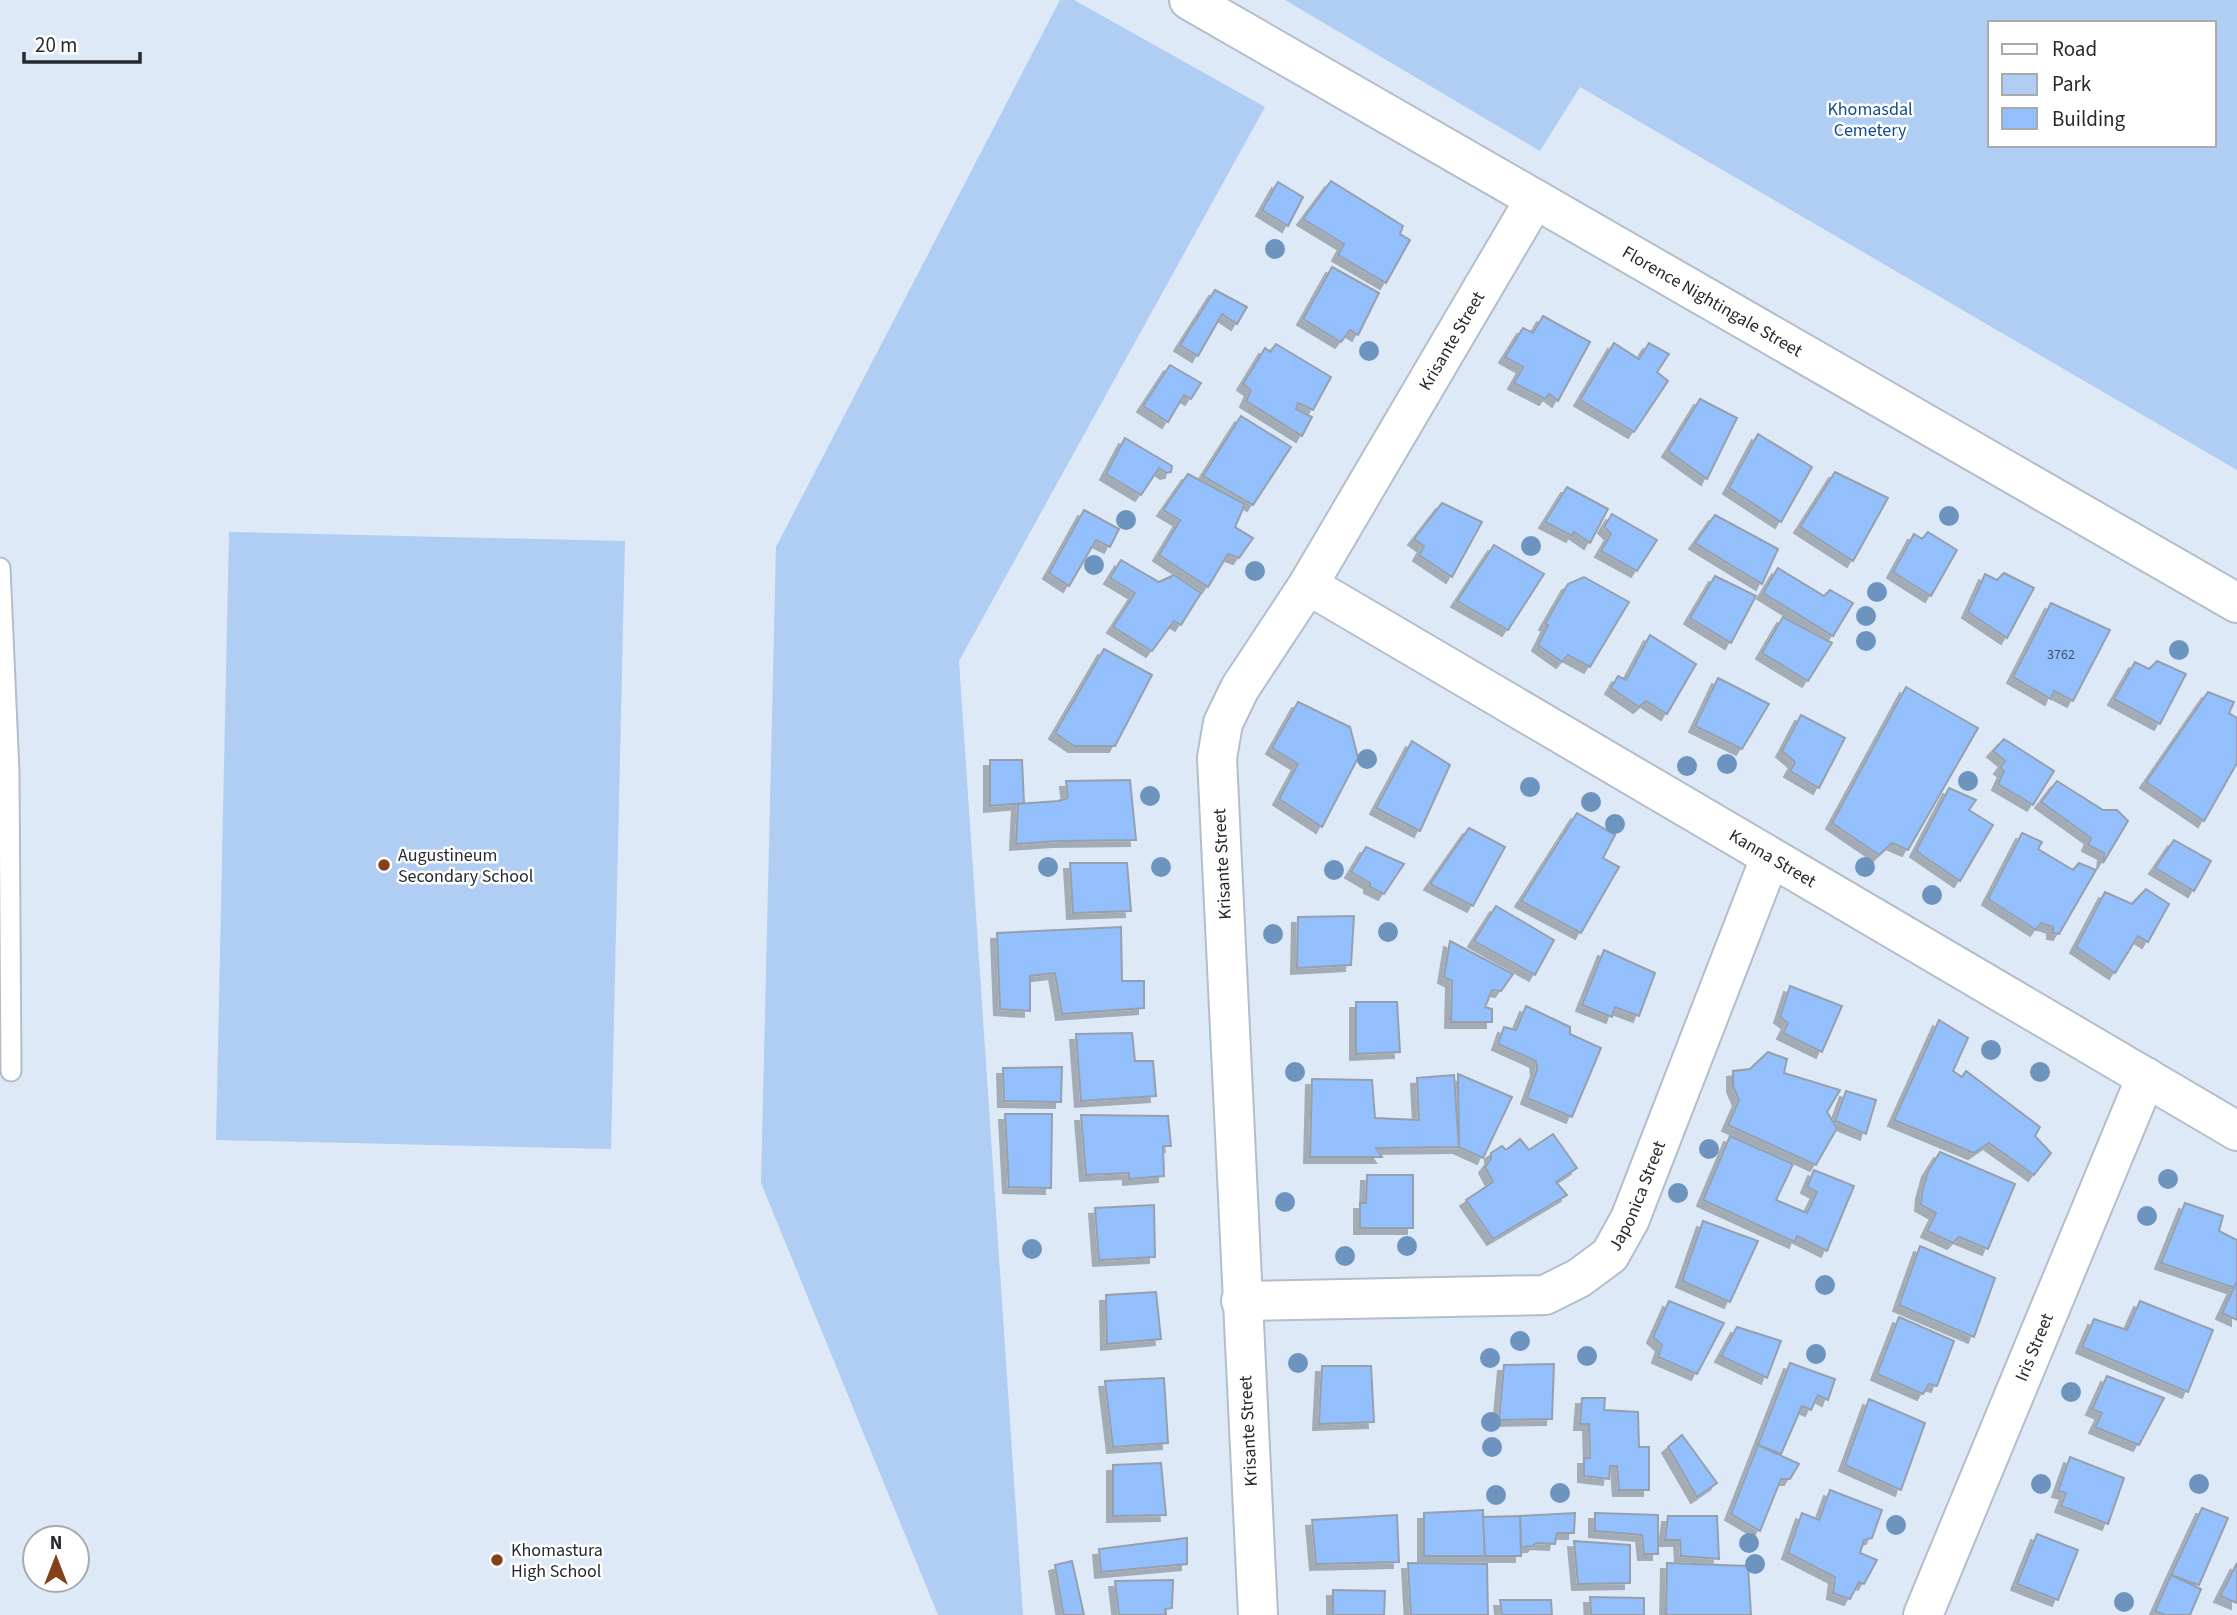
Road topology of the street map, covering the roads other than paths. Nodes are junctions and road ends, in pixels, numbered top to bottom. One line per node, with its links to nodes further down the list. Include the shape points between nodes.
1 (1189, 0): 2 (street, Florence Nightingale Street)
2 (1535, 200): 4 (street, Krisante Street); 5 (street, Florence Nightingale Street)
3 (0, 568): 7 (lane, via 9,772)
4 (1308, 585): 6 (street, Kanna Street); 10 (street, Krisante Street, via 1240,688 1223,723 1217,758)
5 (2237, 603)
6 (1770, 858): 8 (street, Kanna Street); 10 (street, Japonica Street, via 1630,1219 1610,1255 1545,1295)
7 (11, 1071)
8 (2146, 1077): 9 (street, Kanna Street); 12 (street, Iris Street)
9 (2237, 1131)
10 (1241, 1301): 11 (street, Krisante Street)
11 (1258, 1615)
12 (1923, 1615)

